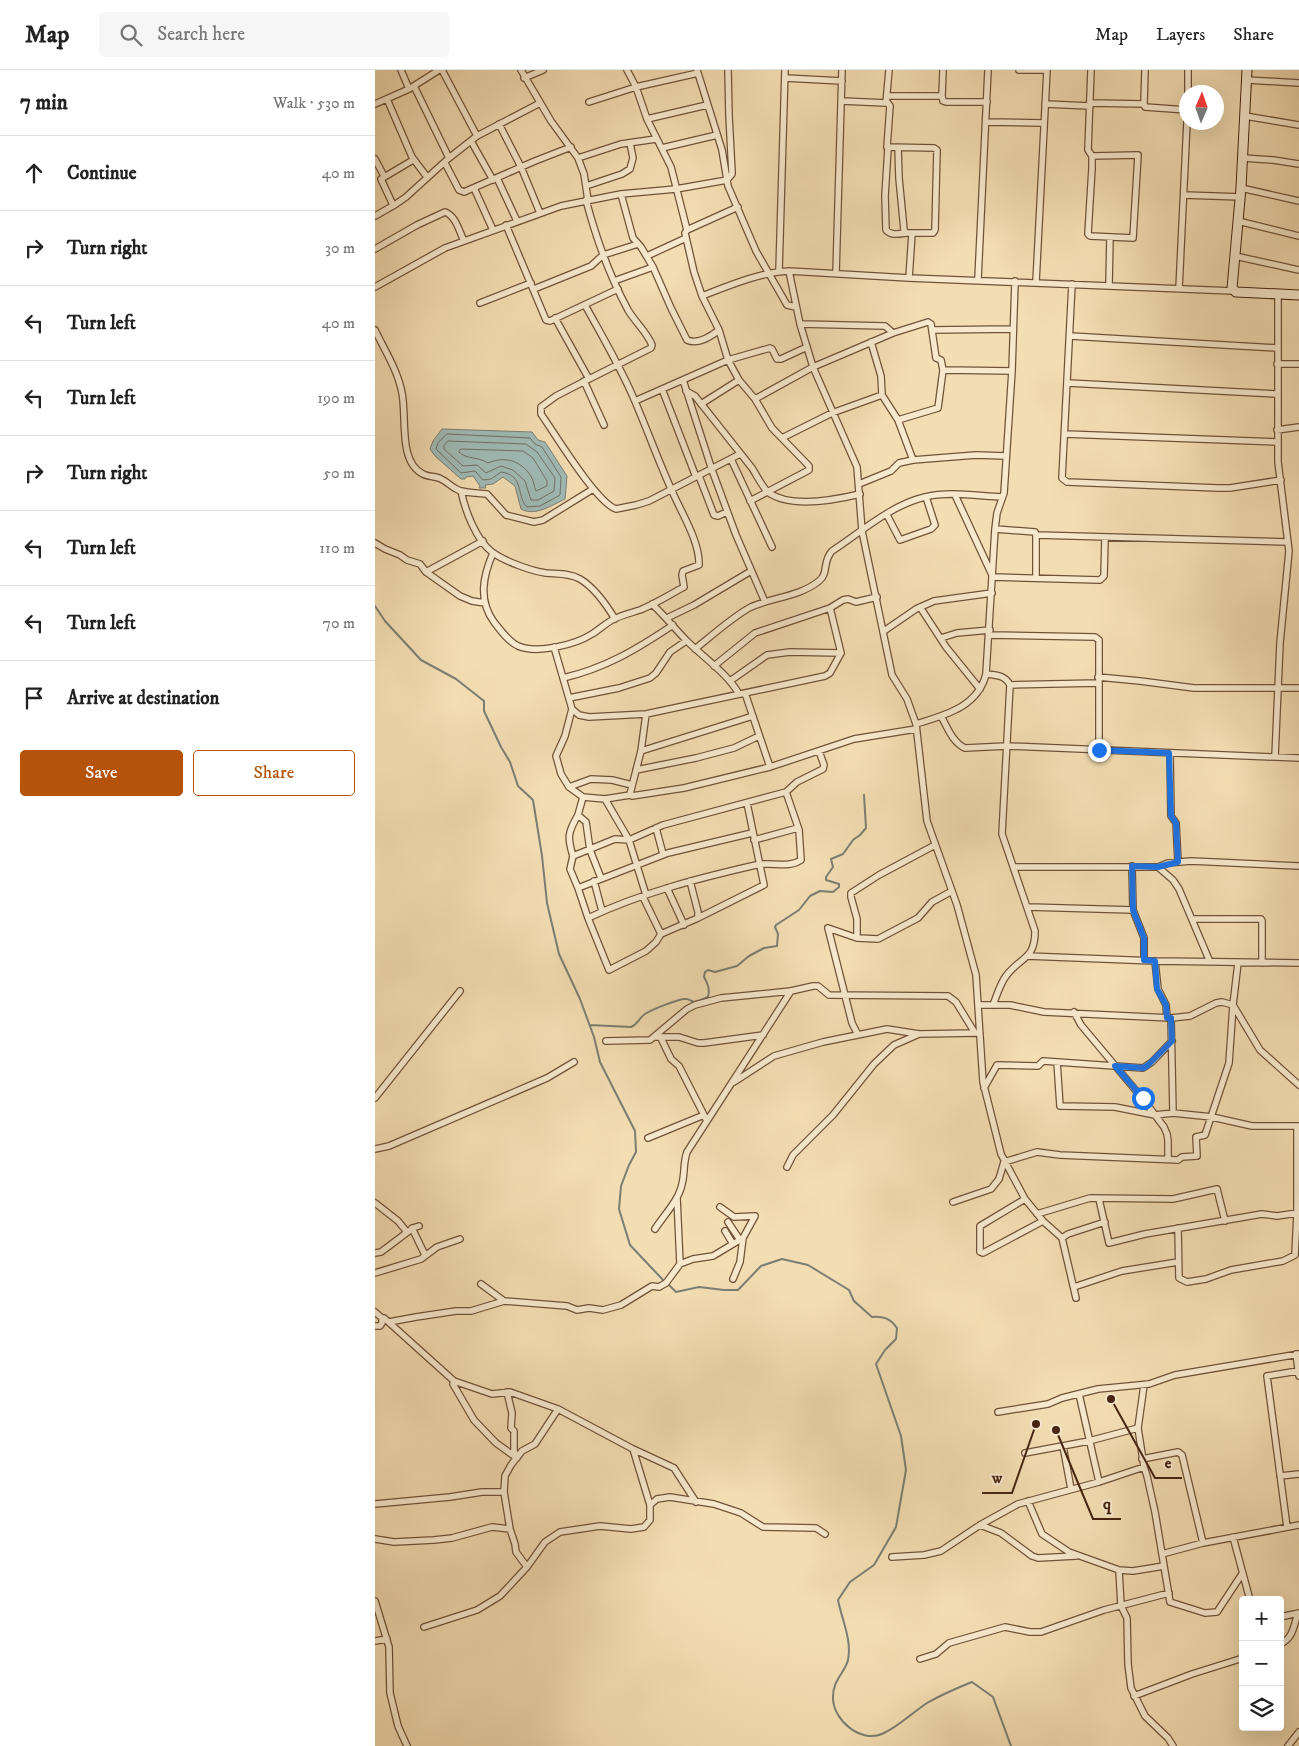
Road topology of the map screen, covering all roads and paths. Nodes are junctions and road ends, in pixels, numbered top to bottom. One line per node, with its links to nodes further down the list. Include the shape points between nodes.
1 (401, 70): 25 (street)
2 (440, 70): 25 (street); 49 (street)
3 (521, 70): 19 (street)
4 (543, 70): 19 (street)
5 (627, 70): 26 (street)
6 (728, 70): 68 (street, via 732,174)
7 (785, 70): 20 (street)
8 (842, 70): 22 (street)
9 (889, 70): 30 (street)
10 (943, 70): 28 (street)
11 (988, 70): 33 (street)
12 (1019, 70): 13 (street)
13 (1047, 70): 36 (street)
14 (1091, 70): 39 (street)
15 (1145, 70): 37 (street)
16 (1188, 70): 24 (street)
17 (1247, 70): 21 (street)
18 (697, 72): 26 (street); 38 (street)
19 (524, 78): 35 (street)
20 (785, 78): 22 (street); 98 (street)
21 (1247, 80): 23 (street); 41 (street)
22 (842, 81): 31 (street)
23 (1299, 83)
24 (1188, 85)
25 (412, 87): 29 (street); 62 (street)
26 (636, 87): 32 (street); 42 (street)
27 (375, 95): 34 (street)
28 (942, 96): 30 (street); 33 (street, via 946,102)
29 (387, 98): 34 (street); 61 (street)
30 (887, 99): 31 (street); 55 (street, via 890,106)
31 (842, 101): 100 (street)
32 (589, 102)
33 (987, 102): 43 (street)
34 (376, 103)
35 (540, 104): 45 (street); 53 (street)
36 (1045, 104): 39 (street); 44 (street)
37 (1144, 104): 39 (street); 40 (street, via 1146,108)
38 (707, 105): 42 (street); 48 (street)
39 (1090, 105): 57 (street, via 1088,150)
40 (1179, 110)
41 (1245, 116): 46 (street); 59 (street)
42 (647, 119): 50 (street)
43 (986, 122): 44 (street); 104 (street)
44 (1044, 123): 106 (street)
45 (499, 124): 49 (street); 64 (street)
46 (1299, 125)
47 (1187, 130): 74 (street)
48 (717, 135): 54 (street); 68 (street)
49 (477, 136): 51 (street)
50 (656, 139): 52 (street); 54 (street)
51 (471, 140): 62 (street); 67 (street)
52 (630, 143): 58 (street); 69 (street, via 633,158 630,170)
53 (571, 147): 58 (street); 64 (street)
54 (662, 148): 71 (street, via 671,167)
55 (888, 148): 56 (street); 86 (street, via 886,230 889,233)
56 (898, 148): 86 (street, via 904,230); 86 (street, via 933,148 938,152 935,232)
57 (1092, 156): 88 (street, via 1088,234); 88 (street, via 1139,155 1134,237)
58 (578, 158): 69 (street)
59 (1243, 158): 63 (street); 72 (street)
60 (375, 159): 65 (street)
61 (413, 160): 65 (street); 66 (street)
62 (447, 160): 66 (street); 70 (street, via 459,190 464,192)
63 (1299, 164)
64 (521, 167): 67 (street); 79 (street)
65 (384, 176): 77 (street, via 381,180)
66 (427, 177): 77 (street)
67 (495, 179): 70 (street); 82 (street)
68 (727, 180): 71 (street); 78 (street)
69 (586, 186): 75 (street)
70 (474, 188): 84 (street)
71 (676, 190): 73 (street); 85 (street)
72 (1241, 193): 74 (street); 76 (street); 81 (street)
73 (621, 194): 75 (street); 91 (street, via 633,238)
74 (1184, 195): 113 (street)
75 (587, 200): 79 (street); 93 (street)
76 (1299, 201)
77 (393, 205): 80 (street)
78 (738, 207): 85 (street); 101 (street, via 756,251)
79 (540, 213): 82 (street)
80 (375, 216)
81 (1238, 221): 87 (street); 95 (street)
82 (517, 222): 83 (street)
83 (506, 225): 84 (street); 107 (street)
84 (493, 230): 90 (street)
85 (687, 230): 89 (street)
86 (909, 233): 102 (street)
87 (1299, 236)
88 (1110, 237): 109 (street)
89 (686, 238): 94 (street); 117 (street)
90 (464, 241): 92 (street, via 454,218 445,212); 110 (street, via 445,248)
91 (638, 244): 93 (street); 94 (street)
92 (375, 249)
93 (603, 255): 103 (street); 111 (street, via 591,266)
94 (647, 256): 96 (street)
95 (1235, 256): 97 (street); 114 (street)
96 (653, 267): 103 (street); 125 (street, via 687,340 696,342)
97 (1299, 270)
98 (779, 271): 99 (street); 101 (street)
99 (789, 271): 100 (street); 120 (street)
100 (836, 273): 102 (street)
101 (770, 274): 117 (street); 120 (street, via 787,305)
102 (909, 278): 104 (street)
103 (614, 280): 112 (street)
104 (978, 280): 105 (street)
105 (1015, 281): 106 (street); 123 (street)
106 (1036, 282): 108 (street)
107 (531, 283): 111 (street); 118 (street)
108 (1072, 284): 109 (street); 128 (street)
109 (1109, 286): 113 (street)
110 (375, 287)
111 (534, 289): 121 (street, via 546,320)
112 (618, 289): 119 (street); 135 (street, via 652,345)
113 (1179, 289): 114 (street)
114 (1233, 291): 115 (street)
115 (1278, 294): 116 (street); 131 (street)
116 (1299, 295)
117 (702, 296): 125 (street)
118 (480, 304)
119 (585, 304): 121 (street); 135 (street)
120 (797, 307): 122 (street)
121 (555, 318): 139 (street)
122 (800, 324): 127 (street, via 885,326); 130 (street)
123 (1013, 329): 126 (street); 138 (street)
124 (375, 330): 168 (street, via 395,370 402,393 409,460 424,475 435,476)
125 (719, 330): 132 (street)
126 (932, 330): 127 (street, via 928,322); 137 (street, via 935,358 941,360)
127 (893, 333): 129 (street)
128 (1070, 336): 131 (street); 142 (street)
129 (871, 342): 136 (street); 146 (street, via 881,376)
130 (807, 347): 132 (street, via 781,360 769,348); 136 (street)
131 (1277, 348): 133 (street)
132 (729, 360): 140 (street); 141 (street)
133 (1277, 364): 134 (street); 145 (street)
134 (1299, 364)
135 (618, 366): 139 (street); 148 (street)
136 (813, 367): 147 (street); 150 (street)
137 (943, 370): 138 (street); 151 (street, via 938,408)
138 (1012, 371): 159 (street)
139 (586, 380): 152 (street); 166 (street, via 556,396 540,410)
140 (683, 380): 143 (street); 144 (street)
141 (739, 380): 147 (street); 149 (street)
142 (1068, 383): 145 (street); 155 (street)
143 (662, 389): 148 (street); 163 (street)
144 (686, 391): 149 (street); 162 (street)
145 (1277, 394): 154 (street)
146 (882, 395): 150 (street); 151 (street)
147 (755, 399): 156 (street)
148 (635, 402): 167 (street)
149 (701, 404): 158 (street)
150 (832, 413): 156 (street); 165 (street, via 857,467)
151 (898, 420): 161 (street)
152 (604, 425)
153 (1299, 427): 154 (street)
154 (1277, 430): 157 (street)
155 (1065, 434): 157 (street); 164 (street, via 1062,478 1067,482 1230,488)
156 (782, 438): 169 (street, via 809,466 809,470)
157 (1277, 442): 164 (street)
158 (740, 454): 160 (street); 169 (street)
159 (1006, 456): 161 (street); 173 (street)
160 (731, 459): 162 (street); 174 (street)
161 (913, 460): 165 (street, via 899,463 891,471)
162 (712, 470): 163 (street); 175 (street)
163 (697, 477): 167 (street); 175 (street, via 714,515)
164 (1281, 480): 183 (street)
165 (859, 484): 170 (street)
166 (593, 489): 167 (street, via 603,501 615,508 636,506); 168 (street, via 543,520 533,522 506,515 487,494)
167 (671, 490): 194 (street, via 685,518 699,563 682,572 684,587)
168 (461, 491): 181 (street, via 467,513)
169 (768, 493): 170 (street, via 786,500 801,501); 174 (street)
170 (859, 494): 178 (street)
171 (955, 495): 172 (street); 173 (street); 188 (street)
172 (926, 497): 176 (street); 176 (street, via 935,525 931,529 900,540)
173 (1002, 497): 177 (street)
174 (750, 501): 184 (street)
175 (727, 512): 186 (street)
176 (887, 515): 178 (street)
177 (995, 530): 179 (street, via 1031,531); 188 (street)
178 (862, 531): 191 (street); 192 (street, via 832,551 827,557 824,576 815,584 785,598)
179 (1036, 535): 180 (street); 189 (street)
180 (1105, 536): 183 (street); 189 (street, via 1104,576 1100,580)
181 (483, 541): 185 (street); 187 (street)
182 (375, 542): 187 (street, via 420,564)
183 (1289, 542): 213 (street)
184 (772, 547)
185 (493, 553): 193 (street, via 483,583); 198 (street, via 533,570 579,578 602,599)
186 (751, 571): 192 (street); 197 (street)
187 (426, 572): 193 (street, via 460,596)
188 (993, 577): 189 (street); 190 (street)
189 (1037, 578)
190 (992, 593): 195 (street, via 934,601); 201 (street)
191 (877, 598): 196 (street, via 856,602 847,599); 200 (street)
192 (765, 602): 205 (street, via 749,608)
193 (485, 603): 204 (street, via 491,617 512,643 530,649)
194 (652, 604): 197 (street); 198 (street)
195 (920, 607): 200 (street); 202 (street)
196 (830, 608): 206 (street); 207 (street, via 755,633)
197 (667, 618): 199 (street)
198 (615, 619): 204 (street, via 575,643)
199 (673, 625): 203 (street); 209 (street, via 636,650 603,666)
200 (884, 630): 222 (street, via 893,674 907,699)
201 (990, 632): 202 (street, via 957,633); 208 (street); 210 (street, via 1095,637 1100,644)
202 (941, 638): 215 (street)
203 (686, 641): 205 (street); 217 (street, via 670,652 651,678)
204 (555, 647): 209 (street)
205 (695, 648): 207 (street)
206 (841, 653): 211 (street, via 767,655); 216 (street, via 825,676)
207 (714, 666): 211 (street)
208 (986, 674): 212 (street, via 1000,676); 215 (street)
209 (563, 678): 217 (street)
210 (1098, 680): 212 (street); 213 (street, via 1140,680 1194,688); 225 (street)
211 (730, 681): 216 (street)
212 (1010, 685): 224 (street)
213 (1278, 687): 214 (street); 229 (street)
214 (1299, 688)
215 (979, 689): 221 (street, via 965,705)
216 (742, 693): 219 (street); 220 (street)
217 (569, 698): 218 (street)
218 (572, 709): 219 (street, via 589,717); 234 (street, via 556,756)
219 (646, 714): 226 (street)
220 (753, 716): 223 (street); 226 (street)
221 (941, 716): 222 (street); 224 (street, via 960,746)
222 (916, 726): 227 (street, via 861,737); 246 (street, via 925,814)
223 (759, 736): 231 (street); 232 (street, via 734,748)
224 (1007, 746): 225 (street); 255 (street, via 1002,834)
225 (1099, 750): 228 (street)
226 (641, 751): 232 (street)
227 (819, 751): 231 (street); 235 (street, via 823,768)
228 (1169, 753): 229 (street); 250 (street, via 1171,816 1176,823)
229 (1275, 757): 230 (street)
230 (1299, 758)
231 (770, 767): 236 (street, via 684,788)
232 (636, 770): 233 (street)
233 (632, 785): 234 (street, via 591,779); 236 (street)
234 (569, 787): 237 (street)
235 (786, 792): 239 (street); 242 (street)
236 (630, 795): 238 (street)
237 (583, 797): 238 (street); 240 (street)
238 (605, 799): 244 (street)
239 (747, 803): 241 (street); 243 (street)
240 (578, 816): 247 (street, via 586,822); 249 (street, via 569,831)
241 (655, 828): 244 (street); 248 (street)
242 (798, 828): 245 (street); 252 (street, via 801,860 795,864)
243 (752, 833): 245 (street); 248 (street)
244 (629, 840): 247 (street, via 615,839); 251 (street)
245 (754, 840): 252 (street)
246 (935, 845): 262 (street); 272 (street, via 851,893)
247 (590, 850): 249 (street); 257 (street)
248 (663, 854): 251 (street)
249 (573, 856): 260 (street, via 569,869)
250 (1178, 862): 254 (street); 256 (street)
251 (635, 864): 257 (street); 263 (street)
252 (759, 864): 259 (street); 268 (street, via 764,885)
253 (1132, 866): 255 (street); 256 (street); 265 (street)
254 (1299, 866)
255 (1014, 867): 264 (street)
256 (1158, 867): 269 (street, via 1179,889)
257 (601, 878): 258 (street)
258 (594, 882): 260 (street); 266 (street)
259 (690, 882): 261 (street); 268 (street)
260 (578, 888): 267 (street)
261 (667, 888): 263 (street); 270 (street)
262 (952, 891): 272 (street, via 932,902 918,918 882,937); 283 (street, via 976,975)
263 (645, 896): 266 (street); 271 (street)
264 (1028, 907): 265 (street); 273 (street, via 1035,937 1033,950)
265 (1133, 910): 274 (street, via 1144,938)
266 (602, 912): 267 (street)
267 (588, 918): 271 (street, via 609,970 646,951)
268 (697, 918): 270 (street)
269 (1192, 919): 276 (street); 278 (street, via 1261,919)
270 (684, 925): 271 (street)
271 (661, 934)
272 (857, 938): 282 (street, via 830,927 827,929)
273 (1027, 956): 274 (street); 284 (street, via 1002,981)
274 (1144, 960): 275 (street)
275 (1155, 961): 276 (street); 287 (street, via 1157,989)
276 (1210, 962): 277 (street)
277 (1238, 963): 278 (street); 285 (street)
278 (1262, 963): 279 (street)
279 (1299, 963)
280 (461, 991): 301 (street)
281 (791, 991): 282 (street, via 818,986 829,995); 290 (street); 292 (street, via 721,998 695,1005 681,1013)
282 (845, 995): 288 (street, via 948,996 956,1002); 291 (street)
283 (978, 1005): 284 (street); 288 (street)
284 (993, 1005): 286 (street, via 1044,1012)
285 (1233, 1005): 287 (street, via 1217,1003 1190,1016); 299 (street, via 1260,1050); 305 (street, via 1229,1063)
286 (1074, 1012): 287 (street); 297 (street)
287 (1169, 1018): 294 (street)
288 (977, 1033): 289 (street); 300 (street)
289 (919, 1034): 291 (street, via 887,1029); 312 (street, via 895,1045 874,1064 833,1115 793,1155)
290 (763, 1035): 292 (street, via 704,1043 679,1037); 298 (street)
291 (858, 1035): 298 (street, via 773,1056)
292 (658, 1037): 293 (street); 303 (street, via 679,1066)
293 (606, 1041)
294 (1172, 1041): 297 (street, via 1143,1068); 302 (street)
295 (574, 1062): 309 (street, via 547,1078 389,1146)
296 (1057, 1062): 297 (street); 300 (street, via 1043,1060 1038,1066 997,1065); 304 (street, via 1060,1106 1115,1107)
297 (1115, 1066): 304 (street)
298 (731, 1085): 306 (street)
299 (1299, 1085)
300 (984, 1088): 311 (street)
301 (375, 1098)
302 (1173, 1113): 304 (street); 305 (street)
303 (703, 1115): 306 (street); 308 (street)
304 (1155, 1116): 310 (street, via 1167,1134)
305 (1212, 1117): 307 (street, via 1252,1126); 310 (street, via 1205,1135 1196,1137 1197,1156)
306 (707, 1121): 313 (street, via 687,1152 683,1182)
307 (1298, 1126): 319 (street)
308 (648, 1138)
309 (375, 1149)
310 (1168, 1159): 311 (street, via 1037,1152)
311 (1004, 1162): 315 (street); 316 (street, via 999,1179 991,1189)
312 (787, 1168)
313 (677, 1196): 327 (street); 337 (street)
314 (1099, 1199): 320 (street, via 1090,1198); 322 (street, via 1173,1199 1217,1189); 324 (street)
315 (1025, 1200): 320 (street); 321 (street, via 980,1226 980,1252)
316 (953, 1202)
317 (375, 1203): 328 (street)
318 (720, 1207): 332 (street, via 734,1217 755,1216)
319 (1297, 1213): 322 (street, via 1262,1214); 336 (street, via 1297,1252 1292,1258 1187,1282 1179,1278)
320 (1037, 1214): 321 (street)
321 (1043, 1221): 330 (street)
322 (1225, 1221): 326 (street)
323 (728, 1222): 332 (street)
324 (1105, 1222): 326 (street, via 1109,1243); 330 (street)
325 (419, 1226): 328 (street)
326 (1179, 1228): 336 (street)
327 (655, 1229)
328 (409, 1230): 334 (street, via 381,1252); 335 (street)
329 (725, 1231): 333 (street)
330 (1062, 1238): 341 (street)
331 (460, 1239): 335 (street)
332 (742, 1239): 333 (street); 339 (street, via 740,1262)
333 (733, 1244): 337 (street, via 713,1256)
334 (375, 1253)
335 (425, 1255): 338 (street)
336 (1178, 1262): 341 (street, via 1122,1271)
337 (680, 1264): 343 (street, via 666,1283 652,1286 621,1305 603,1310)
338 (375, 1273)
339 (733, 1279)
340 (481, 1284): 343 (street)
341 (1074, 1287): 342 (street)
342 (1077, 1298)
343 (505, 1301): 346 (street, via 471,1311)
344 (375, 1312): 345 (street)
345 (381, 1318): 346 (street); 347 (street, via 380,1326)
346 (389, 1322): 350 (street)
347 (375, 1326)
348 (1298, 1354): 349 (street); 351 (street, via 1175,1375)
349 (1299, 1374): 365 (street, via 1267,1376)
350 (454, 1381): 352 (street, via 492,1394); 361 (street, via 474,1420 496,1444)
351 (1144, 1385): 353 (street, via 1108,1387); 356 (street)
352 (507, 1392): 354 (street); 361 (street)
353 (1079, 1394): 355 (street, via 1048,1404); 357 (street)
354 (558, 1410): 359 (street); 361 (street, via 535,1444)
355 (998, 1412)
356 (1138, 1428): 357 (street); 362 (street)
357 (1089, 1441): 358 (street); 366 (street)
358 (1063, 1446): 360 (street); 367 (street)
359 (633, 1449): 370 (street, via 674,1468); 371 (street)
360 (1025, 1453)
361 (517, 1458): 368 (street, via 505,1476)
362 (1143, 1459): 363 (street); 380 (street, via 1178,1452 1182,1455)
363 (1144, 1467): 366 (street); 381 (street)
364 (1299, 1474): 365 (street)
365 (1280, 1476): 375 (street)
366 (1099, 1482): 367 (street)
367 (1071, 1489): 369 (street)
368 (504, 1492): 372 (street); 376 (street)
369 (1028, 1501): 373 (street); 382 (street, via 1042,1534)
370 (696, 1502): 371 (street, via 669,1497); 377 (street, via 741,1513 763,1527 816,1528)
371 (649, 1503): 385 (street, via 650,1520 644,1527 600,1526 560,1532 545,1542)
372 (375, 1504)
373 (980, 1525): 382 (street, via 1001,1533 1038,1558); 383 (street, via 941,1551)
374 (1299, 1525): 375 (street)
375 (1287, 1527): 378 (street)
376 (510, 1529): 379 (street, via 492,1527 434,1540 394,1542); 385 (street, via 515,1552)
377 (825, 1534)
378 (1233, 1537): 380 (street); 387 (street)
379 (375, 1539)
380 (1203, 1543): 381 (street)
381 (1162, 1554): 384 (street)
382 (1078, 1556): 386 (street)
383 (892, 1557)
384 (1164, 1566): 386 (street); 388 (street)
385 (527, 1567): 394 (street, via 500,1596 477,1610)
386 (1119, 1570): 391 (street)
387 (1242, 1574): 388 (street, via 1217,1612 1171,1603); 389 (street)
388 (1169, 1593): 391 (street)
389 (1249, 1596)
390 (375, 1601): 395 (street)
391 (1121, 1606): 398 (street, via 1041,1632 1005,1627 949,1644 936,1654); 400 (street, via 1127,1618 1128,1664)
392 (1299, 1613): 393 (street); 397 (street)
393 (1284, 1616)
394 (424, 1627)
395 (387, 1639): 396 (street); 402 (street, via 390,1693)
396 (375, 1641)
397 (1284, 1643)
398 (920, 1659)
399 (1239, 1659): 400 (street)
400 (1133, 1696): 403 (street, via 1145,1716)
401 (1299, 1732): 404 (street)
402 (407, 1746)
403 (1173, 1746)
404 (1288, 1746)

